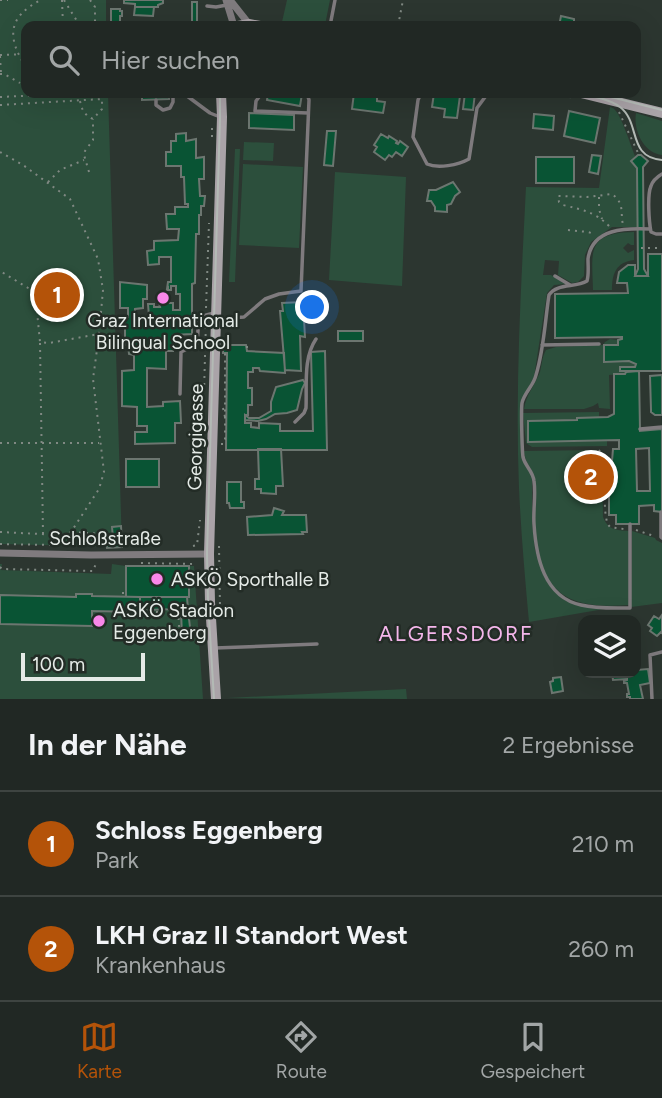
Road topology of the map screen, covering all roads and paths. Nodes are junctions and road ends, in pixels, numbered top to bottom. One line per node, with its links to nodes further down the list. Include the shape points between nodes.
1 (0, 0): 2 (path)
2 (8, 0)
3 (41, 0): 18 (path, via 16,20 13,42)
4 (63, 0): 10 (path); 11 (path)
5 (90, 0): 12 (path)
6 (335, 0): 15 (lane)
7 (403, 0): 16 (path)
8 (227, 2): 9 (lane); 13 (street); 14 (street, via 233,2)
9 (207, 6)
10 (62, 21)
11 (77, 21)
12 (95, 21)
13 (238, 21)
14 (239, 21)
15 (331, 21)
16 (399, 21)
17 (0, 55): 18 (path); 20 (path)
18 (19, 55): 19 (path)
19 (21, 58)
20 (1, 74): 21 (path)
21 (20, 83)
22 (21, 96): 23 (path)
23 (0, 97)
24 (45, 98): 36 (path)
25 (173, 98): 35 (lane, via 170,108 163,110)
26 (190, 98): 41 (lane)
27 (221, 98): 41 (main road, Georgigasse)
28 (258, 98): 39 (lane, via 255,111)
29 (308, 98): 39 (lane)
30 (419, 98): 31 (lane, via 413,137 427,164 437,166 469,159 477,108)
31 (484, 98)
32 (601, 98): 40 (main road)
33 (102, 99): 34 (path); 42 (path, via 102,109)
34 (80, 100): 36 (path); 42 (path, via 83,112)
35 (156, 100)
36 (46, 103): 37 (path)
37 (0, 105)
38 (617, 108): 44 (path)
39 (308, 113): 62 (lane, via 301,291 265,299 244,317)
40 (662, 113)
41 (222, 117): 62 (main road, Georgigasse)
42 (93, 119): 45 (path, via 93,140)
43 (0, 152): 48 (path)
44 (639, 155)
45 (84, 160): 46 (path); 48 (path, via 60,170)
46 (89, 172)
47 (662, 174): 53 (lane, via 649,188)
48 (47, 182): 63 (path, via 70,199 98,259 103,290)
49 (599, 196): 50 (path); 50 (path, via 558,198 563,205); 51 (path, via 612,194 620,204 624,227)
50 (602, 220): 52 (path)
51 (618, 227)
52 (610, 228)
53 (650, 229): 55 (lane); 56 (lane)
54 (568, 230): 56 (path)
55 (662, 234)
56 (600, 237): 61 (lane, via 593,244 587,281)
57 (641, 248): 58 (path)
58 (662, 248)
59 (0, 271): 65 (path, via 33,291)
60 (555, 276): 61 (lane)
61 (572, 286): 67 (lane, via 557,288 549,295)
62 (216, 316): 71 (lane, via 199,317 197,344 181,352); 93 (main road, Georgigasse)
63 (99, 334): 65 (path); 78 (path, via 93,379)
64 (316, 339): 72 (lane, via 309,355 306,408)
65 (40, 342): 77 (path)
66 (599, 344): 67 (lane)
67 (542, 345): 81 (lane, via 536,377 522,402 523,459 534,481 537,549 551,586 581,605 630,608)
68 (246, 347): 69 (path)
69 (252, 347)
70 (225, 353): 75 (path)
71 (180, 394)
72 (295, 422)
73 (662, 427): 74 (lane)
74 (640, 429)
75 (225, 439)
76 (0, 443): 77 (path)
77 (41, 443): 78 (path); 84 (path)
78 (100, 443): 83 (path, via 104,472 99,489)
79 (599, 450): 81 (path, via 604,459 607,523)
80 (661, 512): 87 (lane)
81 (630, 527): 87 (path)
82 (0, 532): 84 (path)
83 (71, 532): 84 (path); 85 (path)
84 (43, 534)
85 (104, 534)
86 (219, 535): 101 (path)
87 (661, 538)
88 (0, 544): 91 (path)
89 (197, 545): 90 (path)
90 (191, 547)
91 (107, 548)
92 (0, 553): 93 (street, Schloßstraße)
93 (209, 554): 106 (main road, Georgigasse)
94 (97, 561): 97 (path, via 93,570)
95 (139, 563): 96 (path)
96 (197, 564)
97 (0, 567)
98 (122, 592): 99 (path)
99 (123, 597)
100 (149, 612): 102 (path, via 178,612)
101 (220, 617)
102 (180, 637): 103 (path); 104 (path)
103 (202, 638)
104 (173, 640)
105 (317, 644): 106 (lane)
106 (213, 648): 108 (main road, Georgigasse)
107 (662, 652): 109 (lane, via 650,655)
108 (216, 699)
109 (652, 699)

